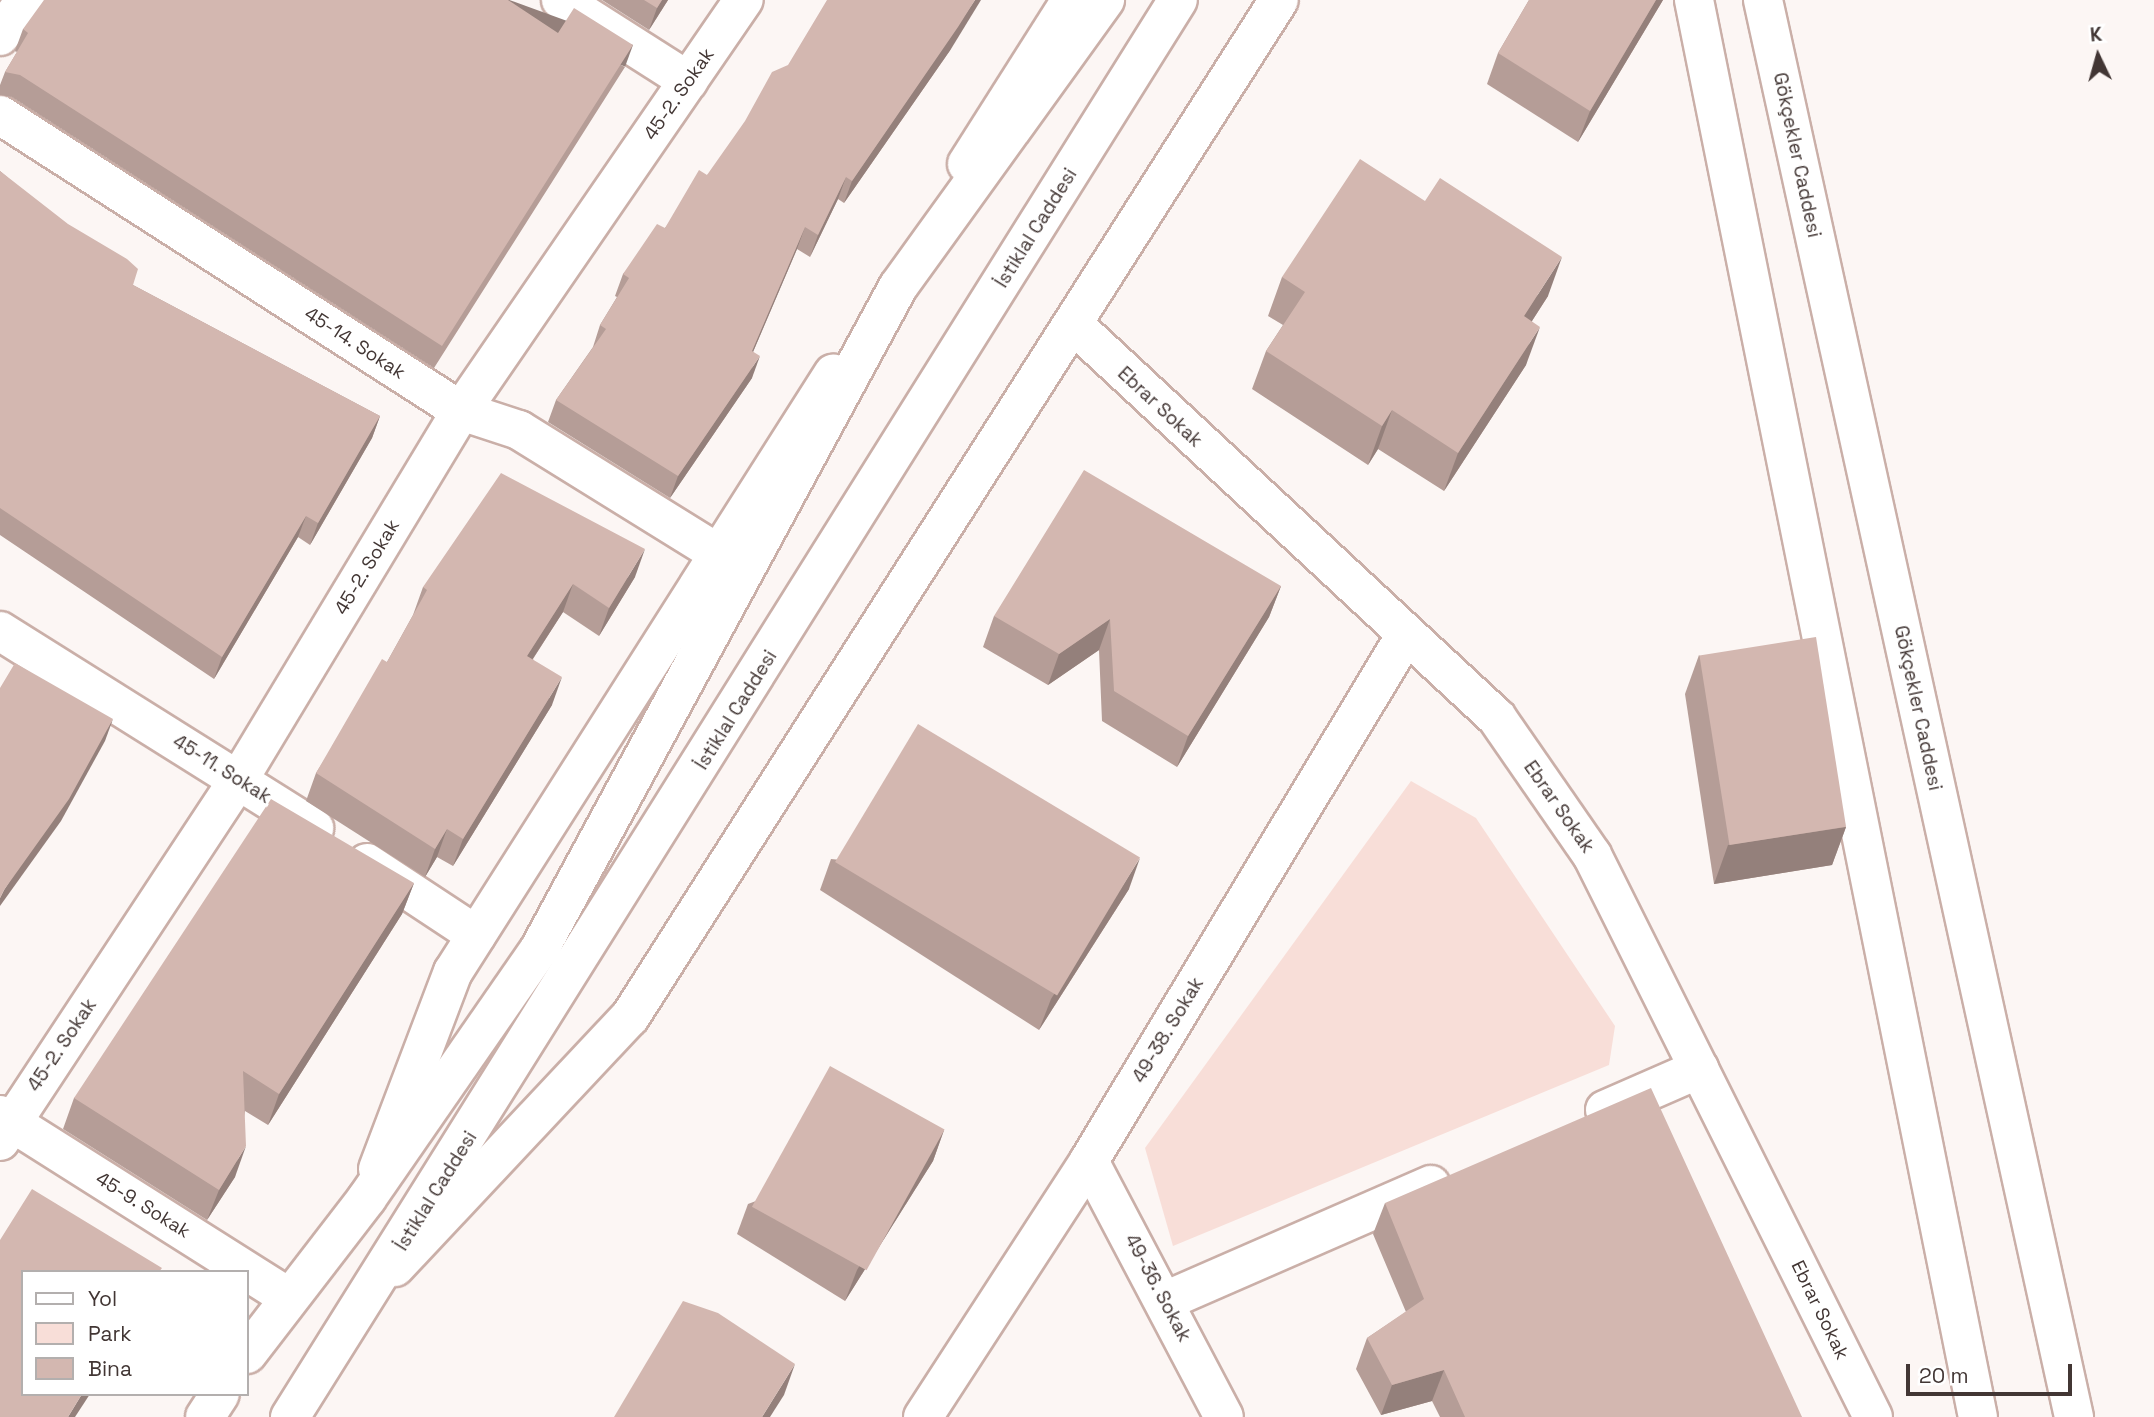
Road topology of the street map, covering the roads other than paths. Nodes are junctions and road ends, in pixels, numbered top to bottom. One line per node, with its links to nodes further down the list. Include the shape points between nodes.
1 (25, 0): 10 (street)
2 (561, 0): 11 (street)
3 (744, 0): 11 (street, 45-2. Sokak)
4 (1071, 0): 15 (street)
5 (1105, 0): 25 (street, via 898,287 540,948)
6 (1178, 0): 28 (street, İstiklal Caddesi)
7 (1279, 0): 13 (street)
8 (1694, 0): 38 (street)
9 (1763, 0): 39 (street, Gökçekler Caddesi)
10 (0, 36)
11 (688, 81): 14 (street, 45-2. Sokak)
12 (0, 115): 14 (street, 45-14. Sokak)
13 (1073, 325): 17 (street, Ebrar Sokak); 28 (street, via 630,1017)
14 (461, 411): 15 (street, 45-14. Sokak, via 519,430); 18 (street, 45-2. Sokak)
15 (719, 554): 19 (street)
16 (0, 631): 18 (street, 45-11. Sokak)
17 (1404, 638): 20 (street, Ebrar Sokak, via 1497,718 1592,855); 23 (street, 49-38. Sokak)
18 (239, 779): 19 (street, 45-11. Sokak); 22 (street, 45-2. Sokak)
19 (477, 935): 25 (street, via 453,972)
20 (1699, 1069): 21 (street); 37 (street, Ebrar Sokak)
21 (1572, 1124)
22 (4, 1126): 26 (street, 45-9. Sokak)
23 (1089, 1161): 30 (street, 49-36. Sokak); 35 (street, 49-38. Sokak)
24 (1471, 1168): 30 (street)
25 (367, 1198): 29 (street)
26 (243, 1270)
27 (248, 1273): 29 (street, 45-9. Sokak)
28 (376, 1286): 34 (street, İstiklal Caddesi)
29 (286, 1296): 31 (street)
30 (1165, 1301): 36 (street, 49-36. Sokak)
31 (248, 1353)
32 (219, 1396): 33 (street)
33 (205, 1417)
34 (290, 1417)
35 (923, 1417)
36 (1224, 1417)
37 (1873, 1417)
38 (1978, 1417)
39 (2074, 1417)

